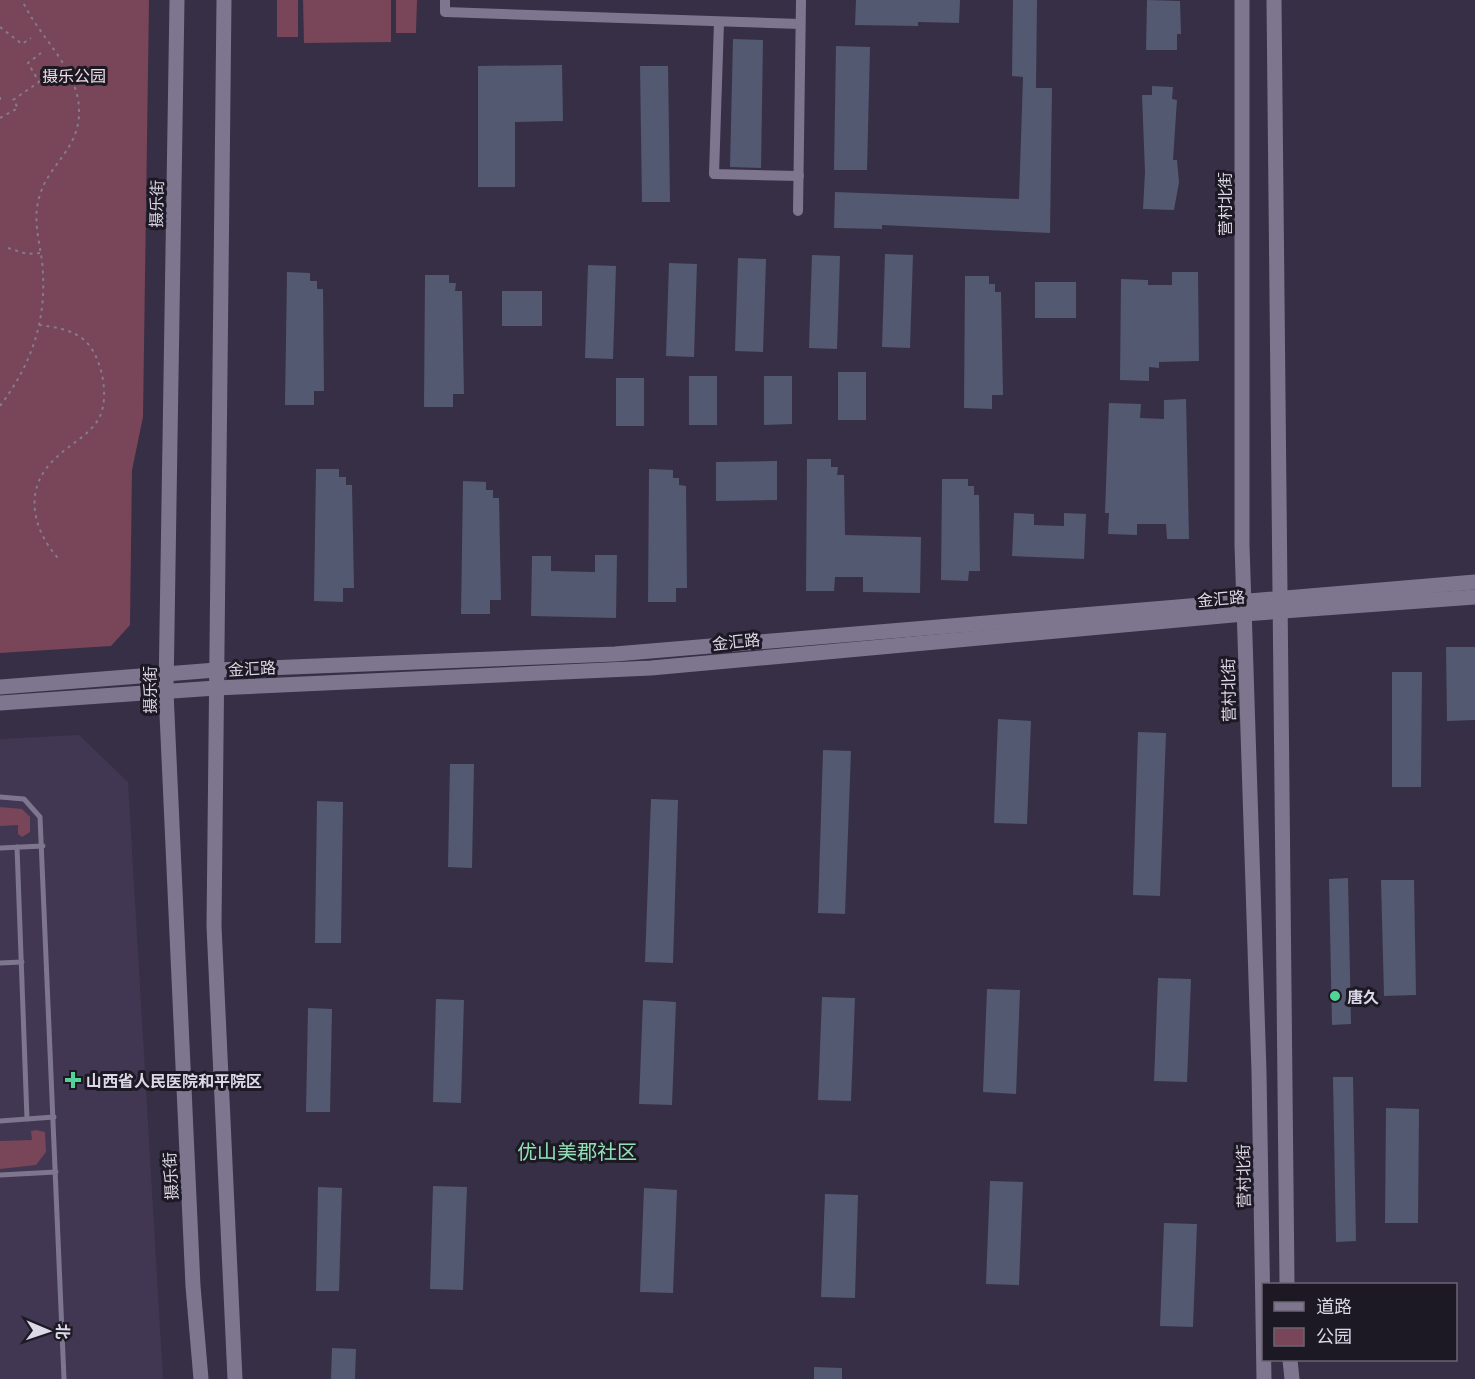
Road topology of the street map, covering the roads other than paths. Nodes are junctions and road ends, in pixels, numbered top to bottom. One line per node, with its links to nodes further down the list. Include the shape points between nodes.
1 (177, 0): 16 (street, 摄乐街)
2 (224, 0): 15 (street)
3 (445, 0): 7 (street, via 445,12)
4 (801, 0): 8 (street)
5 (1242, 0): 14 (street, 营村北街)
6 (1274, 0): 13 (street)
7 (719, 22): 8 (street); 9 (street, via 714,174)
8 (800, 24): 9 (street)
9 (799, 176): 10 (street)
10 (798, 211)
11 (1475, 582): 13 (street, 金汇路)
12 (1475, 597): 13 (street, 金汇路)
13 (1280, 604): 14 (street, 金汇路); 33 (street)
14 (1244, 607): 15 (street, 金汇路, via 615,654); 18 (street, 金汇路, via 651,668); 32 (street, 营村北街)
15 (216, 670): 16 (street, 金汇路); 18 (street)
16 (167, 674): 17 (street, 金汇路); 19 (street, 摄乐街)
17 (0, 687)
18 (216, 688): 19 (street, 金汇路); 38 (street, via 214,926)
19 (166, 692): 20 (street, 金汇路); 37 (street, 摄乐街, via 192,1274)
20 (0, 703)
21 (0, 796): 22 (lane, via 24,799 40,817)
22 (43, 846): 23 (lane); 27 (lane)
23 (17, 847): 24 (lane); 25 (lane)
24 (0, 848)
25 (22, 962): 26 (lane); 28 (lane)
26 (0, 963)
27 (54, 1117): 28 (lane); 30 (lane)
28 (27, 1119): 29 (lane)
29 (0, 1121)
30 (56, 1172): 31 (lane); 36 (lane)
31 (0, 1175)
32 (1262, 1283)
33 (1287, 1283)
34 (1264, 1361): 39 (street, 营村北街)
35 (1290, 1361): 40 (street)
36 (64, 1379)
37 (201, 1379)
38 (235, 1379)
39 (1264, 1379)
40 (1292, 1379)

